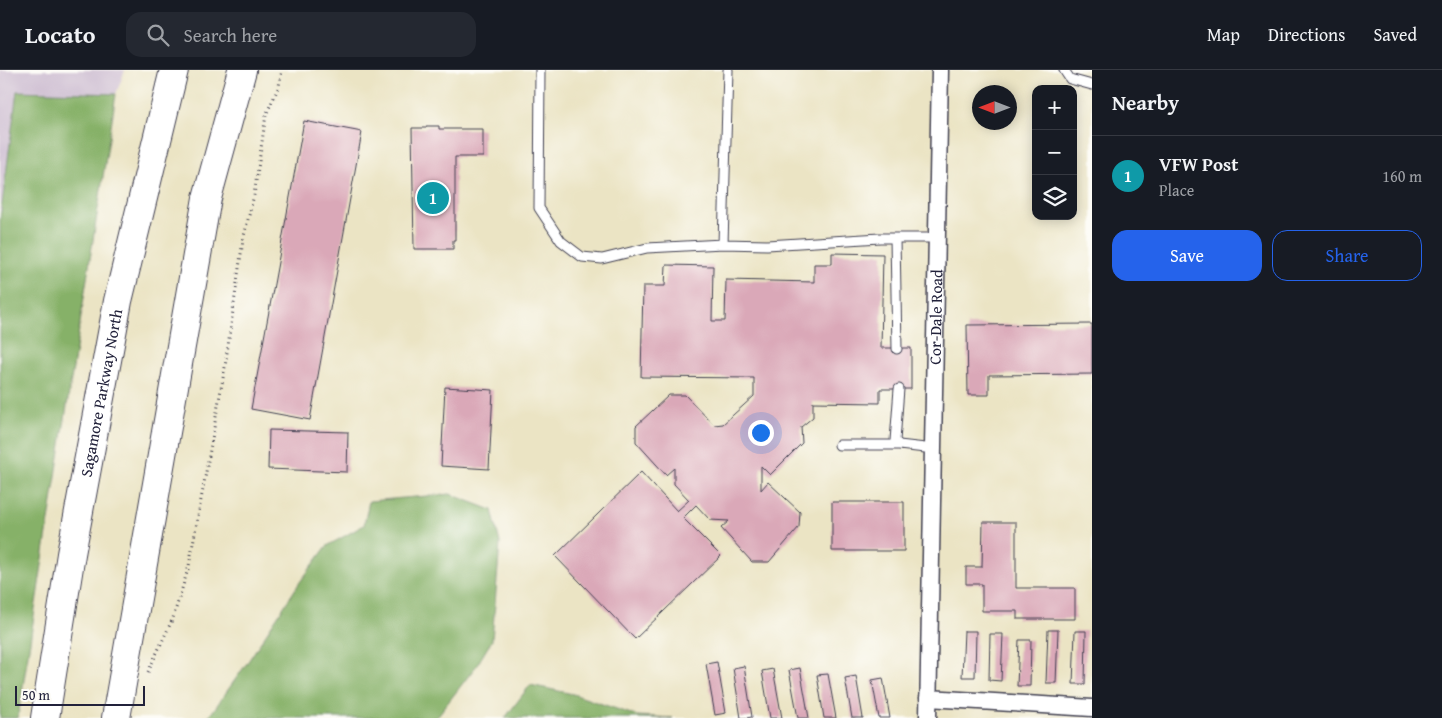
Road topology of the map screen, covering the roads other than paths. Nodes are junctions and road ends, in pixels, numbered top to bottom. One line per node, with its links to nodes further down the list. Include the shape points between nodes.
1 (174, 70): 18 (highway, Sagamore Parkway North, via 118,302 71,554)
2 (242, 70): 19 (highway, via 207,198)
3 (540, 70): 10 (lane, via 539,208 561,241 582,257 602,259 646,248)
4 (728, 70): 10 (lane)
5 (940, 70): 9 (street, Cor-Dale Road)
6 (1064, 70): 7 (lane, via 1070,79)
7 (1092, 85)
8 (895, 238): 9 (lane); 10 (lane, via 767,245); 11 (lane)
9 (936, 238): 15 (street, Cor-Dale Road)
10 (723, 244)
11 (898, 349)
12 (899, 389): 14 (lane, via 895,441)
13 (839, 445): 14 (lane)
14 (899, 445): 15 (lane)
15 (934, 449): 16 (street, Cor-Dale Road)
16 (928, 698): 17 (street); 20 (street, Cor-Dale Road)
17 (1092, 708)
18 (45, 718)
19 (116, 718)
20 (928, 718)

